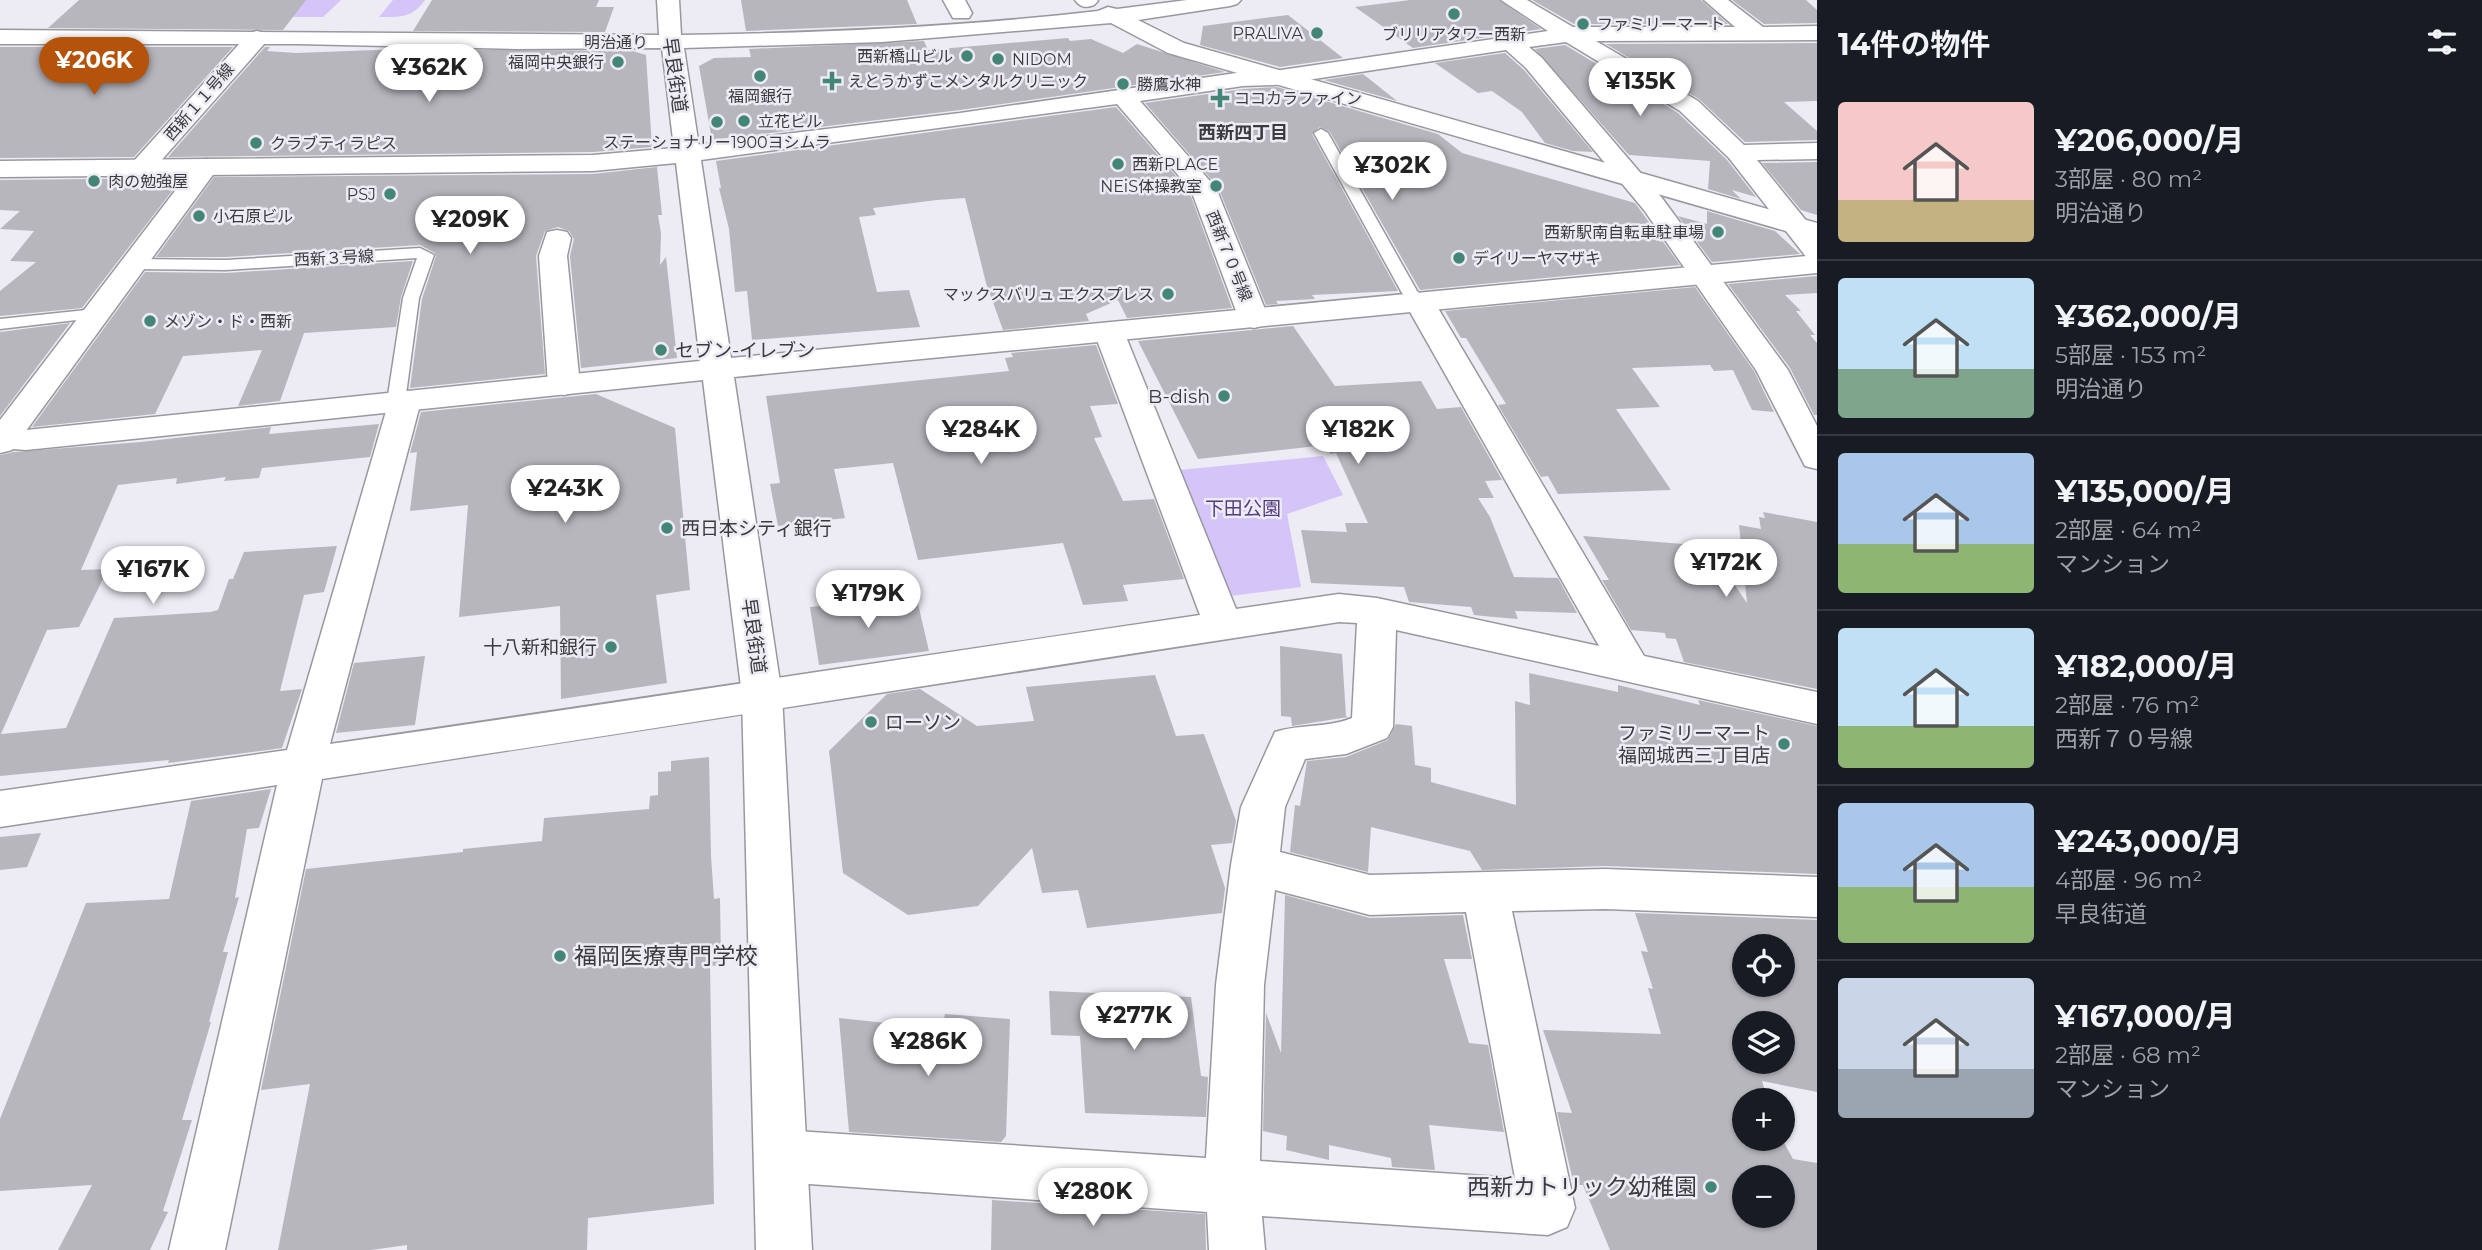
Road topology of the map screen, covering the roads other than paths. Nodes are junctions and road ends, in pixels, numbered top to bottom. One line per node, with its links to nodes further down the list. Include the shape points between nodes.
1 (1086, 0): 2 (street, 明治通り); 6 (street, 明治通り); 7 (street)
2 (1092, 0)
3 (1230, 0): 7 (street, 明治通り)
4 (1512, 0): 12 (street)
5 (1715, 0): 10 (street)
6 (958, 6): 8 (street, 明治通り)
7 (1114, 16): 8 (street, 明治通り, via 912,33); 16 (street, via 1176,48)
8 (669, 23): 9 (street, 明治通り); 14 (street, 明治通り); 21 (street, 早良街道)
9 (0, 27)
10 (1757, 33): 11 (street); 12 (street)
11 (1817, 33)
12 (1572, 34): 15 (street); 20 (street, via 1689,106)
13 (0, 37): 14 (street, 明治通り)
14 (257, 38): 22 (street, 西新１１号線)
15 (1510, 43): 16 (street); 25 (street, via 1534,64)
16 (1274, 78): 17 (street); 25 (street)
17 (1123, 97): 21 (street); 34 (street, 西新７０号線, via 1203,188)
18 (1321, 133): 32 (lane, via 1410,293)
19 (1817, 152): 20 (street)
20 (1738, 153): 26 (street)
21 (686, 154): 23 (street, via 593,163); 37 (street, 早良街道)
22 (142, 167): 23 (street); 24 (street)
23 (206, 167): 29 (street)
24 (0, 169)
25 (1633, 181): 26 (street); 31 (street)
26 (1806, 229): 28 (street)
27 (557, 238): 38 (street, via 553,256)
28 (1817, 252)
29 (133, 264): 33 (street); 39 (lane, 西新３号線, via 226,265 426,255 411,298)
30 (1817, 264): 31 (street)
31 (1703, 275): 32 (street); 41 (street, via 1772,370)
32 (1420, 303): 34 (street); 44 (street)
33 (96, 314): 35 (lane); 40 (street)
34 (1254, 319): 36 (street)
35 (0, 324)
36 (1109, 332): 37 (street); 43 (street)
37 (716, 369): 38 (street); 45 (street, 早良街道)
38 (564, 385): 39 (street)
39 (401, 402): 40 (street); 47 (street)
40 (1, 440)
41 (1817, 458)
42 (1377, 612): 43 (street, via 1339,608); 44 (street); 49 (street, via 1372,727 1346,738 1290,744 1263,807)
43 (1223, 625): 45 (street)
44 (1632, 668): 46 (street)
45 (762, 695): 47 (street); 52 (street, 早良街道)
46 (1817, 708)
47 (303, 767): 48 (street); 54 (street)
48 (0, 809)
49 (1254, 865): 50 (street, via 1370,895); 53 (street, via 1240,985)
50 (1485, 892): 51 (street, via 1605,889); 53 (street, via 1548,1208)
51 (1817, 897)
52 (781, 1156): 53 (street); 55 (street, 早良街道)
53 (1231, 1184): 56 (street)
54 (197, 1250)
55 (785, 1250)
56 (1237, 1250)

